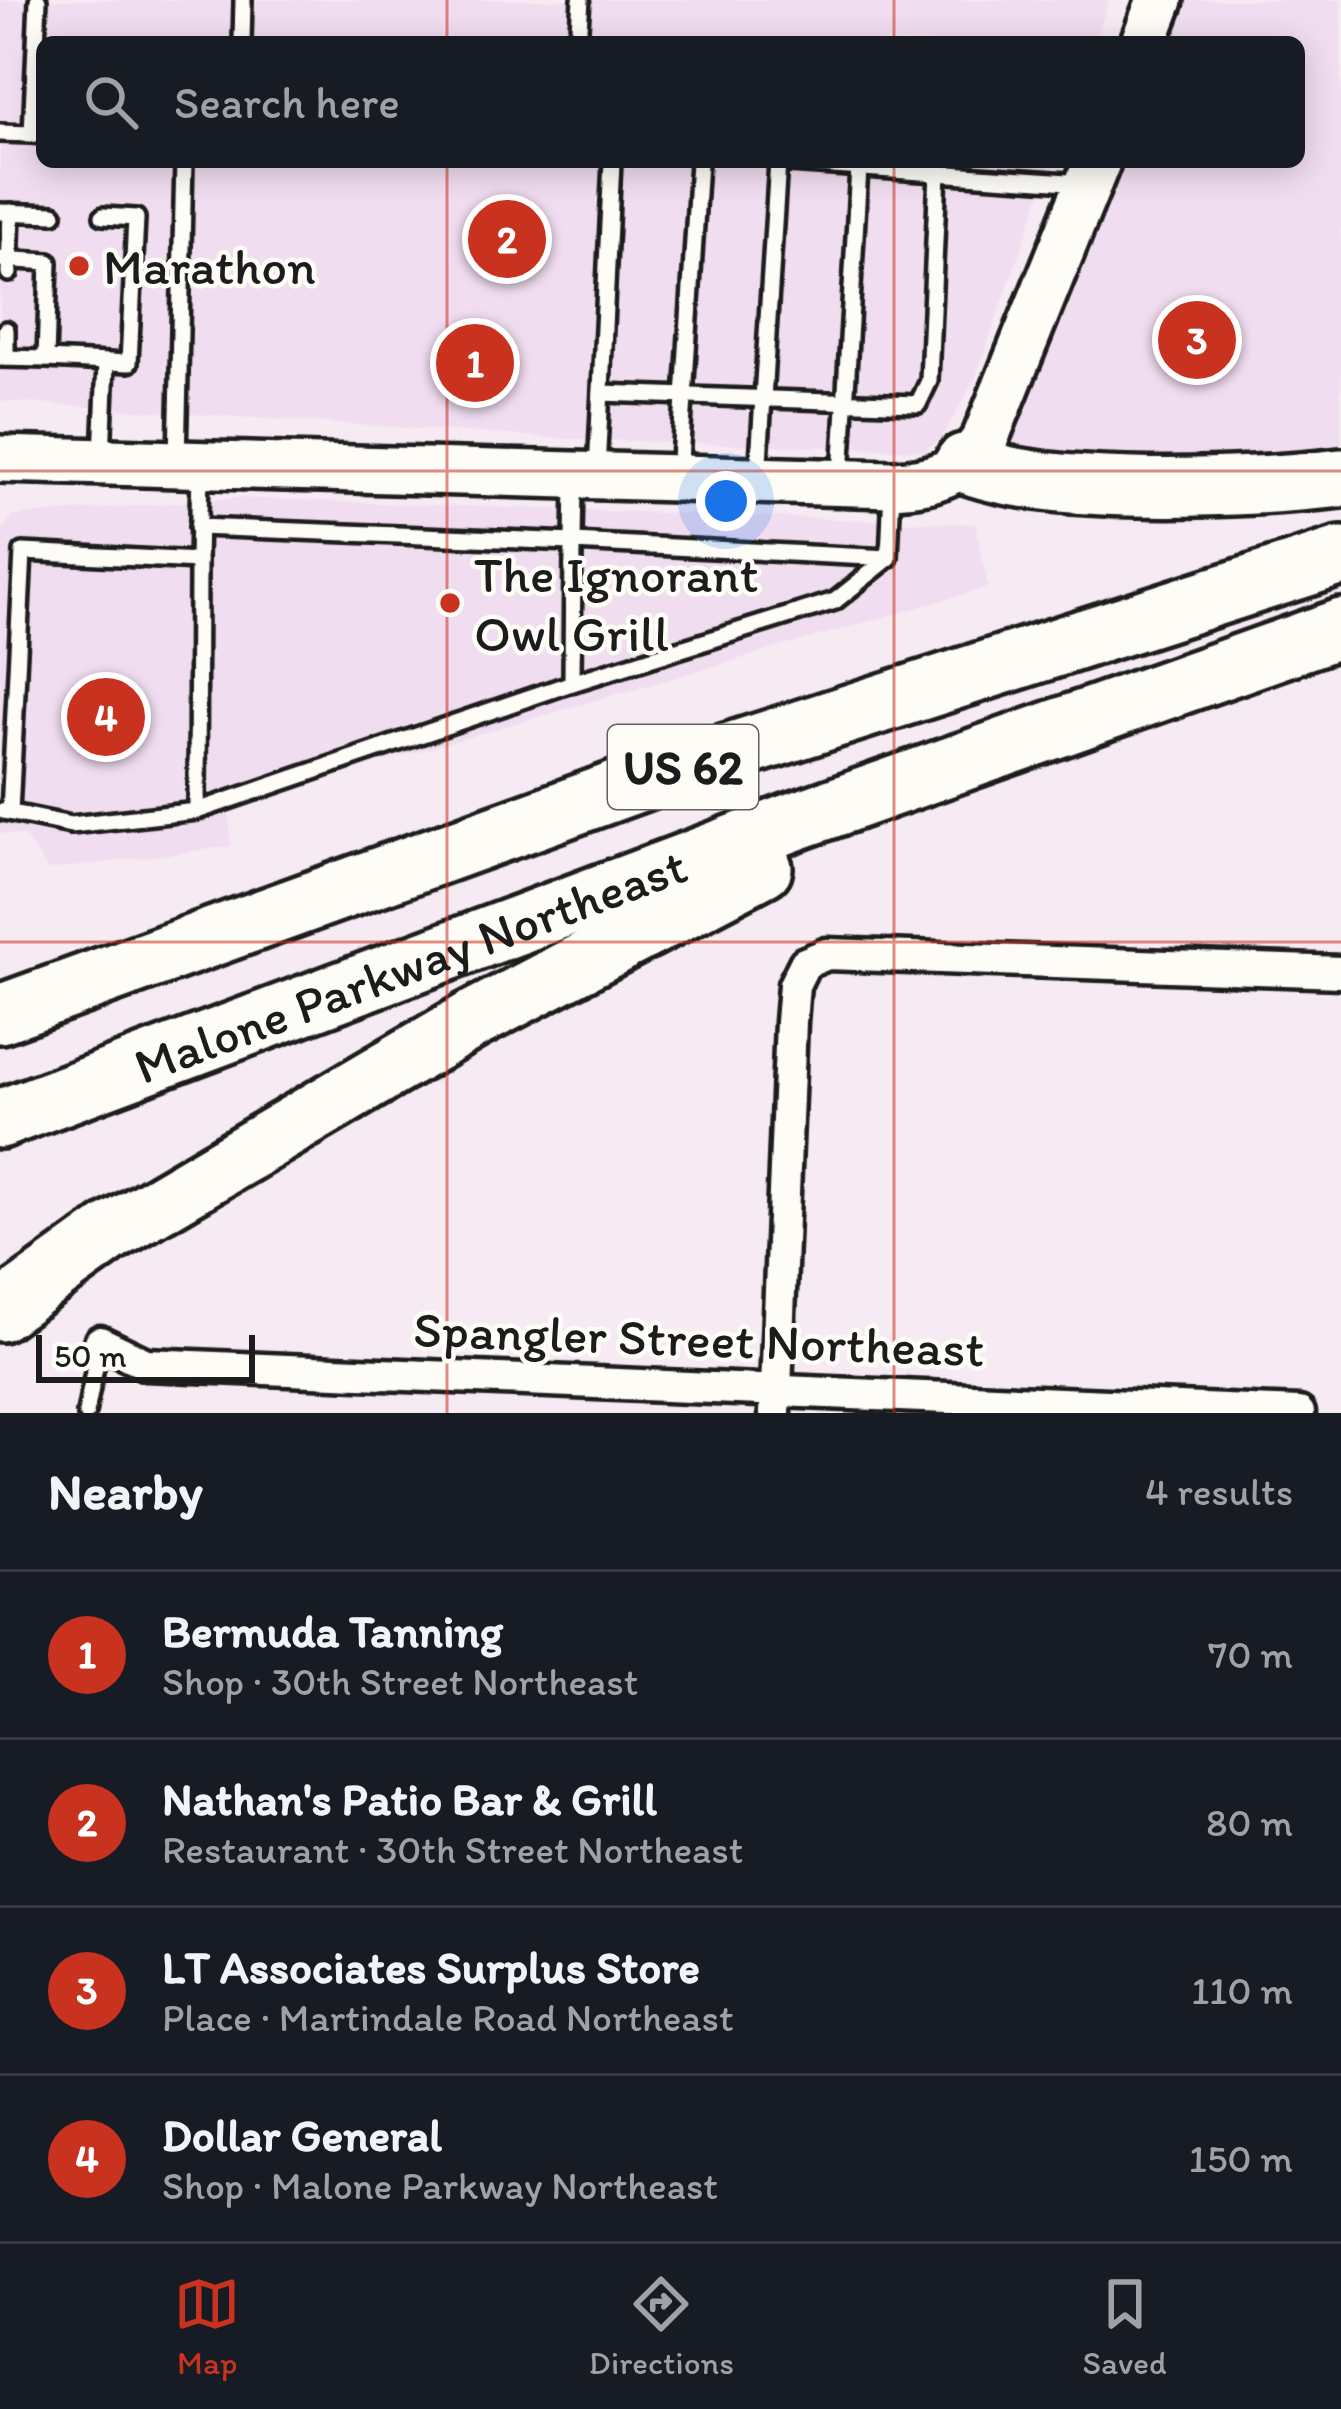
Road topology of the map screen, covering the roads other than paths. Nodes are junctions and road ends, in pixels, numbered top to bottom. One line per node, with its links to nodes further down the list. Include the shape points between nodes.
1 (38, 0): 5 (lane)
2 (243, 0): 6 (lane)
3 (581, 0): 7 (lane)
4 (1160, 0): 8 (main road)
5 (38, 36)
6 (242, 36)
7 (578, 36)
8 (1146, 36)
9 (0, 133): 10 (lane)
10 (36, 135)
11 (184, 168): 32 (lane)
12 (612, 168): 26 (lane)
13 (699, 168): 27 (lane)
14 (776, 168): 28 (lane)
15 (859, 168): 16 (lane); 29 (lane)
16 (938, 172): 17 (lane); 29 (lane, via 927,394 913,405)
17 (1092, 172): 33 (main road, via 994,420)
18 (6, 212): 19 (lane); 21 (lane)
19 (54, 214)
20 (103, 216): 25 (lane, via 136,218 129,363)
21 (6, 264): 24 (lane, via 49,262)
22 (6, 330): 23 (lane)
23 (3, 358): 24 (lane)
24 (46, 359): 25 (lane)
25 (106, 363): 31 (lane)
26 (601, 393): 27 (lane); 34 (lane)
27 (684, 397): 28 (lane); 35 (lane)
28 (763, 400): 29 (lane); 37 (lane)
29 (844, 403): 38 (lane)
30 (0, 459): 31 (main road)
31 (102, 461): 32 (main road)
32 (188, 463): 34 (main road); 40 (lane)
33 (964, 463): 36 (highway, via 1037,482); 39 (main road, via 932,479)
34 (586, 474): 35 (main road); 41 (lane)
35 (680, 477): 37 (main road)
36 (1341, 478)
37 (758, 480): 38 (main road)
38 (840, 482): 39 (main road)
39 (892, 484): 43 (lane)
40 (198, 527): 41 (lane); 44 (lane)
41 (573, 542): 43 (lane); 46 (lane)
42 (1341, 556): 51 (highway, Malone Parkway Northeast / US 62, via 665,773)
43 (889, 558): 46 (lane, via 835,601)
44 (198, 561): 48 (lane, via 22,552); 49 (lane)
45 (1341, 628): 47 (highway, US 62)
46 (572, 683): 49 (lane)
47 (1158, 693): 52 (highway, Malone Parkway Northeast / US 62); 53 (highway, via 1082,743 819,843 594,952 110,1232)
48 (5, 811): 49 (lane, via 71,825)
49 (197, 811)
50 (1341, 972): 55 (street, via 827,954 805,963 791,1022)
51 (16, 1008)
52 (15, 1113)
53 (0, 1312)
54 (100, 1342): 55 (street, Spangler Street Northeast, via 146,1364); 56 (lane)
55 (776, 1401): 57 (street, Spangler Street Northeast)
56 (86, 1413)
57 (1299, 1413)

